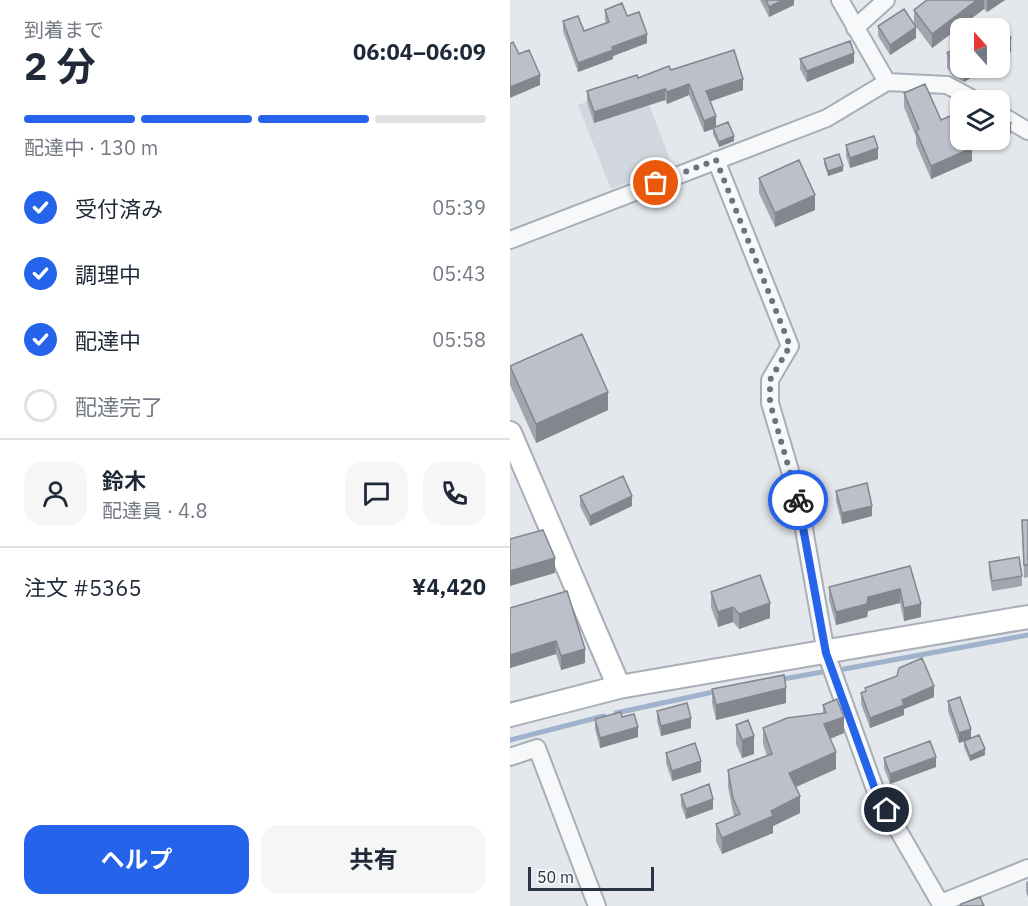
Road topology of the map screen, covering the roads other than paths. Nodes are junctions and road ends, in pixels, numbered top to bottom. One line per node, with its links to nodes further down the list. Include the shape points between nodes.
1 (840, 0): 3 (street)
2 (886, 0): 3 (street)
3 (855, 28): 4 (street)
4 (887, 82): 5 (street, via 947,85); 8 (street, via 826,118)
5 (956, 90)
6 (1010, 120): 7 (street)
7 (1028, 131)
8 (716, 160): 9 (street); 12 (street, via 790,346 770,380 770,403 799,501)
9 (510, 240)
10 (510, 433): 13 (street)
11 (1028, 617): 12 (street)
12 (826, 653): 13 (street); 17 (street, via 876,792)
13 (619, 687): 14 (street)
14 (510, 715)
15 (510, 757): 18 (street, via 537,748)
16 (1028, 868): 17 (street)
17 (942, 904)
18 (597, 906)

